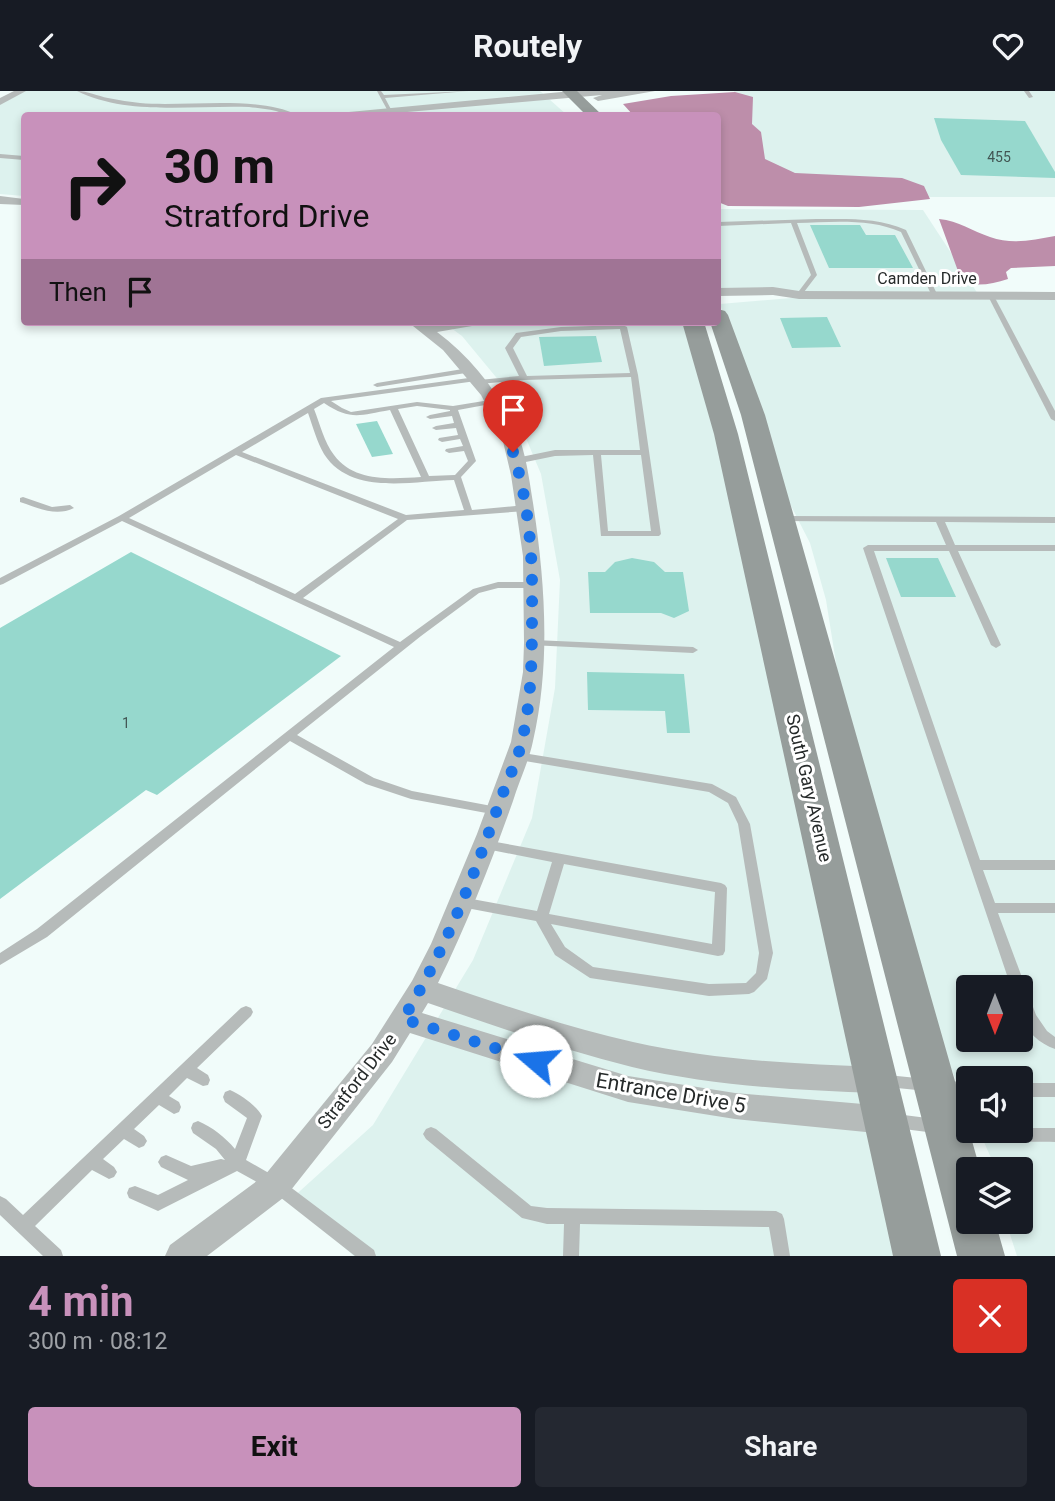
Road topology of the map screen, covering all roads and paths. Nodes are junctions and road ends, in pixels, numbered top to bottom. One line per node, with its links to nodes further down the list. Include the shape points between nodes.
1 (20, 91): 11 (street)
2 (79, 91): 12 (lane, via 131,103 258,106)
3 (379, 91): 9 (lane)
4 (464, 91): 9 (lane)
5 (611, 91): 8 (street)
6 (650, 91): 8 (street)
7 (1027, 91): 10 (lane)
8 (564, 95): 14 (street, via 497,106 467,104); 15 (main road); 16 (main road)
9 (383, 97): 13 (lane)
10 (1031, 97)
11 (0, 102)
12 (286, 112)
13 (390, 112)
14 (399, 112)
15 (572, 112)
16 (590, 112)
17 (0, 156): 18 (lane)
18 (21, 158)
19 (0, 199): 20 (street)
20 (21, 202)
21 (794, 223): 22 (lane); 24 (lane, via 814,275); 25 (lane, via 881,221 897,225 904,230)
22 (721, 224)
23 (721, 292): 24 (street, Camden Drive)
24 (799, 295): 25 (street, Camden Drive); 28 (street, Camden Drive)
25 (935, 296): 26 (street, Camden Drive)
26 (991, 296): 27 (street, Camden Drive); 41 (lane)
27 (1055, 296)
28 (721, 300)
29 (721, 325): 66 (main road)
30 (429, 326): 33 (street, Stratford Drive)
31 (694, 326): 102 (main road, South Gary Avenue, via 726,434)
32 (634, 375): 34 (lane); 34 (lane, via 623,327 519,335 509,348); 54 (lane)
33 (475, 377): 34 (lane); 35 (lane); 36 (street, Stratford Drive)
34 (524, 378)
35 (324, 400): 37 (lane, via 351,414); 38 (lane)
36 (493, 401): 39 (lane); 57 (street, Stratford Drive)
37 (393, 408): 39 (lane, via 417,404); 45 (lane, via 404,421)
38 (310, 409): 52 (lane); 58 (lane, via 330,455 344,471 374,482)
39 (454, 410): 40 (lane); 42 (lane)
40 (430, 417)
41 (1055, 419)
42 (459, 425): 43 (lane); 46 (lane)
43 (436, 428)
44 (415, 432): 45 (lane)
45 (405, 433): 49 (lane)
46 (464, 436): 47 (lane); 50 (lane)
47 (442, 440)
48 (421, 443): 49 (lane)
49 (411, 445): 56 (lane)
50 (468, 448): 51 (lane); 59 (lane, via 472,461)
51 (449, 451)
52 (235, 452): 64 (lane); 65 (lane)
53 (597, 452): 54 (lane); 54 (lane, via 604,534 656,534); 57 (lane, via 555,453)
54 (644, 452)
55 (427, 455): 56 (lane)
56 (416, 457): 58 (lane)
57 (516, 461): 62 (street, Stratford Drive)
58 (425, 477): 59 (lane)
59 (457, 477): 63 (lane)
60 (23, 500): 61 (lane, via 51,510)
61 (70, 508)
62 (526, 508): 63 (lane); 72 (street, Stratford Drive)
63 (469, 513): 65 (lane)
64 (122, 518): 71 (lane); 73 (lane)
65 (405, 518): 73 (lane)
66 (781, 519): 67 (lane); 104 (main road)
67 (939, 519): 68 (lane); 70 (lane)
68 (1055, 520)
69 (1055, 548): 70 (lane)
70 (953, 550): 75 (lane); 83 (lane, via 868,548)
71 (0, 582)
72 (534, 585): 74 (street, Stratford Drive); 76 (lane, via 498,585 476,591)
73 (296, 598): 76 (lane)
74 (534, 643): 77 (lane); 79 (street, Stratford Drive, via 522,742)
75 (996, 645)
76 (402, 647): 78 (lane)
77 (693, 650)
78 (291, 737): 80 (lane, via 370,781 411,795); 89 (lane, via 42,933)
79 (516, 756): 80 (street, Stratford Drive); 88 (lane, via 712,788 732,800 744,824 766,953 762,975 748,988 709,990 590,972 560,951)
80 (497, 811): 81 (street, Stratford Drive)
81 (485, 845): 82 (lane); 85 (street, Stratford Drive)
82 (559, 859): 88 (lane); 88 (lane, via 721,888 718,951)
83 (975, 865): 84 (lane); 86 (lane)
84 (1055, 865)
85 (461, 902): 88 (lane); 91 (street, Stratford Drive)
86 (990, 908): 87 (lane); 90 (lane)
87 (1055, 908)
88 (541, 918)
89 (0, 960)
90 (1014, 975)
91 (422, 989): 93 (street, Stratford Drive); 102 (street, Entrance Drive 5, via 525,1025 634,1055 769,1076)
92 (246, 1012): 96 (lane)
93 (403, 1019): 102 (street, Entrance Drive 5, via 628,1089 735,1106); 117 (street, Stratford Drive, via 383,1053)
94 (1033, 1025): 95 (lane, via 1048,1042)
95 (1055, 1043)
96 (186, 1069): 97 (lane); 100 (lane)
97 (203, 1080)
98 (1033, 1090): 99 (lane)
99 (1055, 1090)
100 (157, 1096): 103 (lane); 108 (lane)
101 (230, 1097): 115 (lane, via 255,1116)
102 (881, 1100): 105 (lane, Entrance Drive 5); 106 (lane, Entrance Drive 5); 128 (main road, South Gary Avenue)
103 (174, 1107)
104 (956, 1110)
105 (956, 1113)
106 (956, 1113)
107 (198, 1128): 115 (lane)
108 (122, 1130): 112 (lane); 113 (lane)
109 (431, 1133): 120 (lane, via 528,1213)
110 (1033, 1135): 111 (lane)
111 (1055, 1135)
112 (139, 1142)
113 (91, 1160): 116 (lane); 121 (lane)
114 (166, 1162): 115 (lane, via 190,1173)
115 (237, 1163): 117 (lane); 118 (lane, via 158,1203)
116 (109, 1172)
117 (276, 1185): 124 (street, Stratford Drive); 125 (lane)
118 (135, 1193)
119 (0, 1204): 121 (lane)
120 (572, 1216): 126 (lane); 127 (lane, via 776,1219)
121 (23, 1226): 123 (lane)
122 (975, 1234): 129 (main road)
123 (55, 1256)
124 (180, 1256)
125 (368, 1256)
126 (571, 1256)
127 (782, 1256)
128 (917, 1256)
129 (981, 1256)

